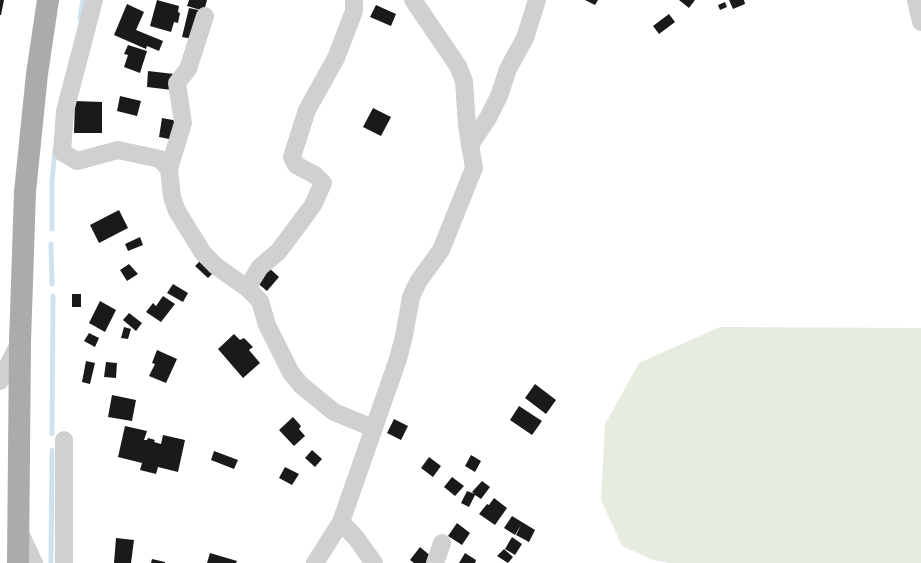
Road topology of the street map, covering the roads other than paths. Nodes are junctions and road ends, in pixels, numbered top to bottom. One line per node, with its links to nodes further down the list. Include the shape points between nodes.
1 (48, 0): 12 (main road, via 26,177)
2 (94, 0): 10 (street, via 65,111 62,152 78,162 118,150 160,159)
3 (354, 0): 11 (street, via 354,11 336,58 307,110 292,157 296,165 315,175 323,183 313,205 278,252 260,267)
4 (413, 0): 9 (street, via 458,66 464,81)
5 (537, 0): 9 (street, via 525,38 508,69 499,96)
6 (916, 0): 8 (street)
7 (205, 16): 10 (street, via 188,69 177,83 183,123)
8 (921, 22)
9 (470, 145): 14 (street, via 474,168 441,250 418,282 411,297 400,352)
10 (169, 169): 11 (street, via 172,197 177,211 203,253 216,266)
11 (247, 288): 14 (street, via 260,300 267,325 291,373 301,385 334,412)
12 (20, 342): 13 (street); 17 (main road)
13 (0, 381)
14 (373, 428): 16 (street)
15 (64, 440): 21 (street)
16 (341, 522): 22 (street); 23 (street)
17 (18, 531): 19 (main road); 20 (street)
18 (442, 543): 24 (street)
19 (18, 563)
20 (34, 563)
21 (64, 563)
22 (315, 563)
23 (374, 563)
24 (435, 563)

